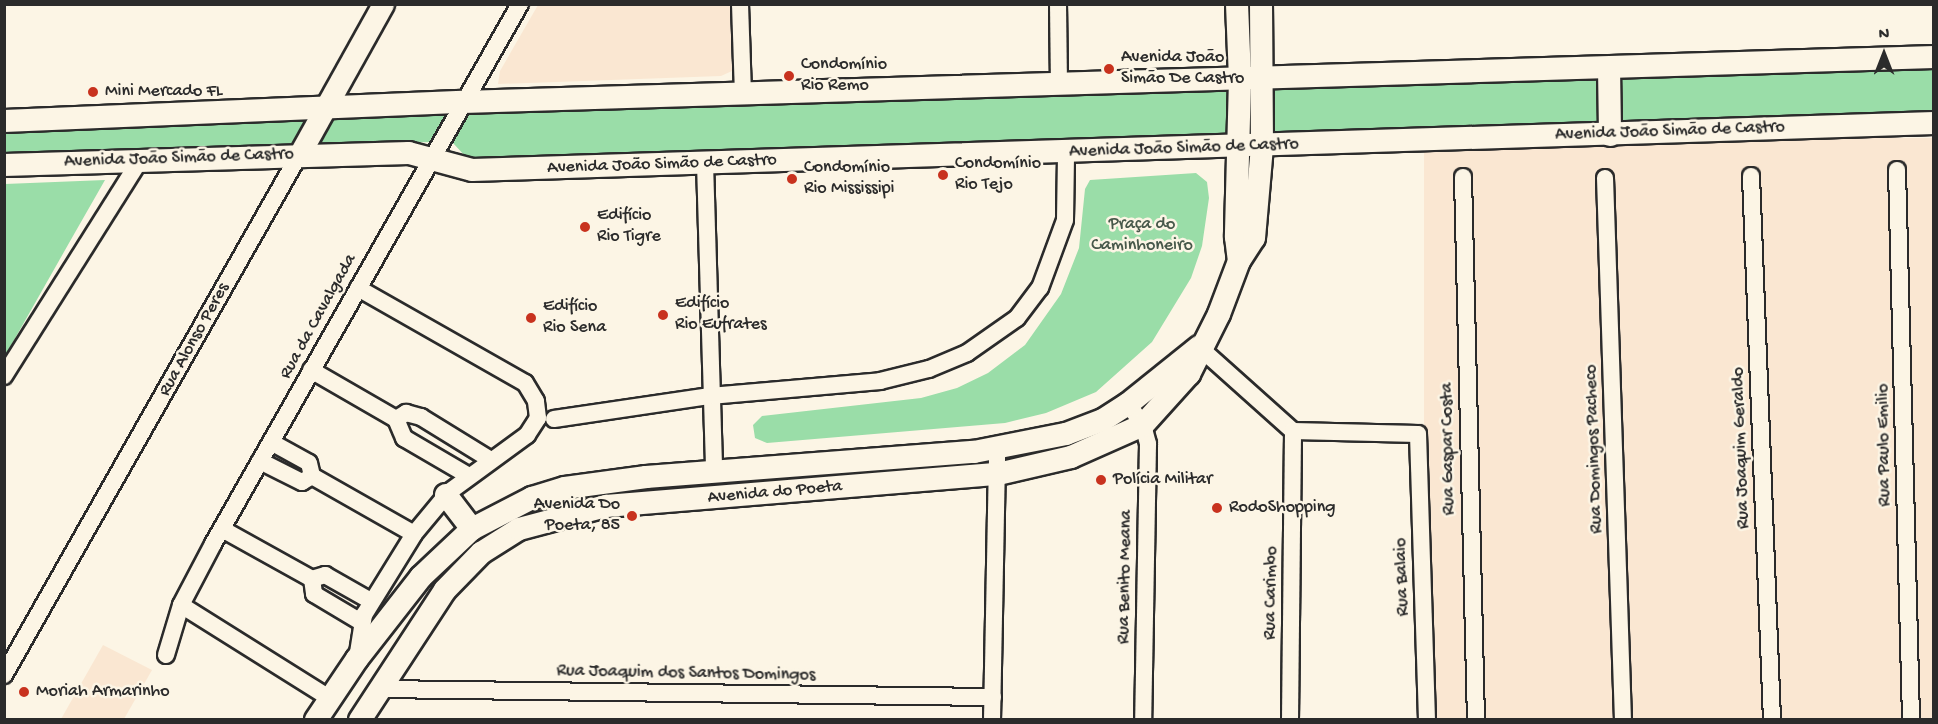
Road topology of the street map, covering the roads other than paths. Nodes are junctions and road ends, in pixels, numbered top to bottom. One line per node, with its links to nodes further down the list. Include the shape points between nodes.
1 (520, 4): 12 (street, Rua da Cavalgada)
2 (740, 4): 11 (street)
3 (1058, 4): 10 (street)
4 (1237, 4): 9 (main road, Avenida do Poeta)
5 (1261, 4): 9 (main road, Avenida do Poeta)
6 (382, 5): 13 (street, Rua Alonso Peres)
7 (1934, 57): 8 (main road)
8 (1609, 68): 9 (main road); 16 (main road)
9 (1251, 79): 10 (main road); 17 (main road, Avenida do Poeta); 18 (main road, Avenida do Poeta)
10 (1059, 85): 11 (main road)
11 (743, 95): 12 (main road)
12 (463, 102): 13 (main road); 21 (street, Rua da Cavalgada)
13 (326, 110): 14 (main road); 20 (street, Rua Alonso Peres)
14 (4, 121)
15 (1934, 123): 16 (main road, Avenida João Simão de Castro)
16 (1610, 135): 17 (main road, Avenida João Simão de Castro)
17 (1262, 146): 18 (main road, Avenida João Simão de Castro); 29 (main road, Avenida do Poeta, via 1254,238)
18 (1239, 147): 19 (main road, Avenida João Simão de Castro); 29 (main road, Avenida do Poeta)
19 (1066, 153): 23 (main road, Avenida João Simão de Castro); 34 (street, via 1065,220 1056,253 1040,288 1017,318 992,339 929,369 880,381)
20 (299, 155): 21 (main road, Avenida João Simão de Castro, via 410,153); 22 (main road, Avenida João Simão de Castro); 58 (street, Rua Alonso Peres)
21 (431, 159): 23 (main road, Avenida João Simão de Castro, via 472,170); 30 (street, Rua da Cavalgada)
22 (140, 160): 24 (main road, Avenida João Simão de Castro); 33 (street)
23 (705, 163): 34 (street)
24 (4, 165)
25 (1897, 170): 71 (street, Rua Paulo Emilio)
26 (1751, 176): 70 (street, Rua Joaquim Geraldo)
27 (1462, 177): 68 (street, Rua Gaspar Costa)
28 (1605, 178): 69 (street, Rua Domingos Pacheco)
29 (1239, 261): 31 (main road, Avenida do Poeta, via 1219,314)
30 (358, 288): 32 (street, Rua da Cavalgada); 42 (street, Avenida do Poeta, via 525,383 538,409 534,429)
31 (1199, 347): 35 (main road, Avenida do Poeta); 38 (main road, Avenida do Poeta, via 1189,374); 39 (street)
32 (311, 370): 36 (street); 40 (street, Rua da Cavalgada)
33 (4, 375)
34 (710, 396): 37 (street); 44 (street)
35 (1128, 404): 38 (street, Rua Benito Meana); 41 (main road, Avenida do Poeta, via 1103,420 1066,435)
36 (396, 419): 42 (street, via 406,413 421,417); 47 (street, via 404,438)
37 (554, 419)
38 (1143, 425): 45 (main road, Avenida do Poeta, via 1071,457); 65 (street, Rua Benito Meana, via 1148,444)
39 (1293, 431): 66 (street, Rua Carimbo); 67 (street, Rua Balaio, via 1418,434)
40 (271, 442): 43 (street, Rua da Cavalgada); 46 (street, via 309,463)
41 (997, 448): 44 (main road, Avenida do Poeta); 45 (street)
42 (491, 460): 47 (street, Avenida do Poeta)
43 (260, 461): 46 (street, via 302,482); 49 (street, Rua da Cavalgada)
44 (714, 472): 50 (main road, Avenida do Poeta, via 565,488 500,512)
45 (998, 474): 59 (main road, Avenida do Poeta, via 606,506 543,521 497,541 469,564 427,613); 60 (street)
46 (312, 476): 51 (street)
47 (469, 476): 48 (street, Avenida do Poeta)
48 (446, 495): 50 (main road); 51 (street, Avenida do Poeta)
49 (222, 529): 52 (street); 54 (street, Rua da Cavalgada)
50 (472, 529): 57 (main road, Avenida do Poeta, via 421,577)
51 (414, 534): 53 (street, Avenida do Poeta)
52 (312, 579): 53 (street, via 325,575); 55 (street, via 314,594)
53 (371, 601): 55 (street, Avenida do Poeta)
54 (182, 604): 56 (street, Rua da Cavalgada); 61 (street)
55 (361, 622): 57 (street, Avenida do Poeta)
56 (166, 655)
57 (357, 659): 61 (main road, Avenida do Poeta)
58 (4, 675)
59 (379, 689): 60 (street, Rua Joaquim dos Santos Domingos); 63 (main road, Avenida do Poeta)
60 (993, 697): 64 (street)
61 (329, 698): 62 (main road, Avenida do Poeta)
62 (316, 720)
63 (360, 720)
64 (992, 720)
65 (1143, 720)
66 (1290, 720)
67 (1427, 720)
68 (1476, 720)
69 (1623, 720)
70 (1772, 720)
71 (1911, 720)

